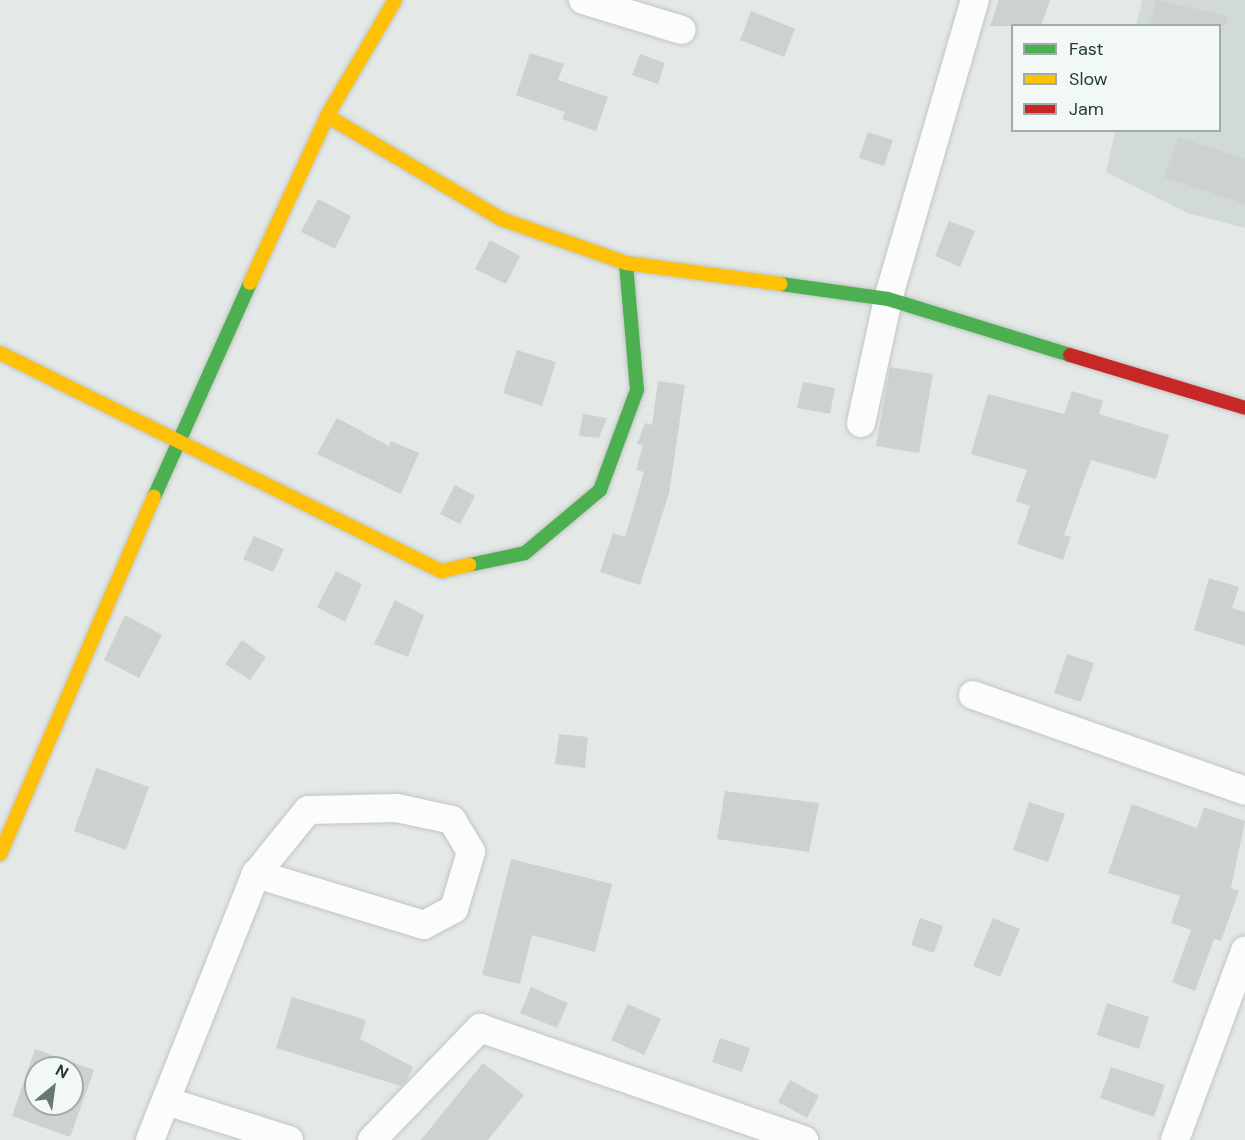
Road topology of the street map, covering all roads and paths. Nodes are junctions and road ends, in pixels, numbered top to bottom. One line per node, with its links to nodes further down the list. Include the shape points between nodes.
1 (395, 0): 5 (street)
2 (583, 0): 4 (street)
3 (975, 0): 7 (street)
4 (682, 30)
5 (327, 116): 6 (street, via 501,219); 11 (street)
6 (626, 263): 7 (street); 11 (street, via 637,390 600,490 525,553 442,571)
7 (888, 299): 9 (street); 10 (street)
8 (0, 353): 11 (street)
9 (1245, 408)
10 (861, 423)
11 (178, 440): 14 (street)
12 (973, 695): 13 (street)
13 (1245, 791)
14 (0, 854)
15 (255, 874): 15 (street, via 424,925 454,909 471,852 452,820 397,808 308,810); 17 (street)
16 (1245, 951): 22 (street)
17 (166, 1101): 18 (street); 19 (street)
18 (150, 1140)
19 (289, 1140)
20 (372, 1140): 21 (street, via 480,1028)
21 (804, 1140)
22 (1175, 1140)

